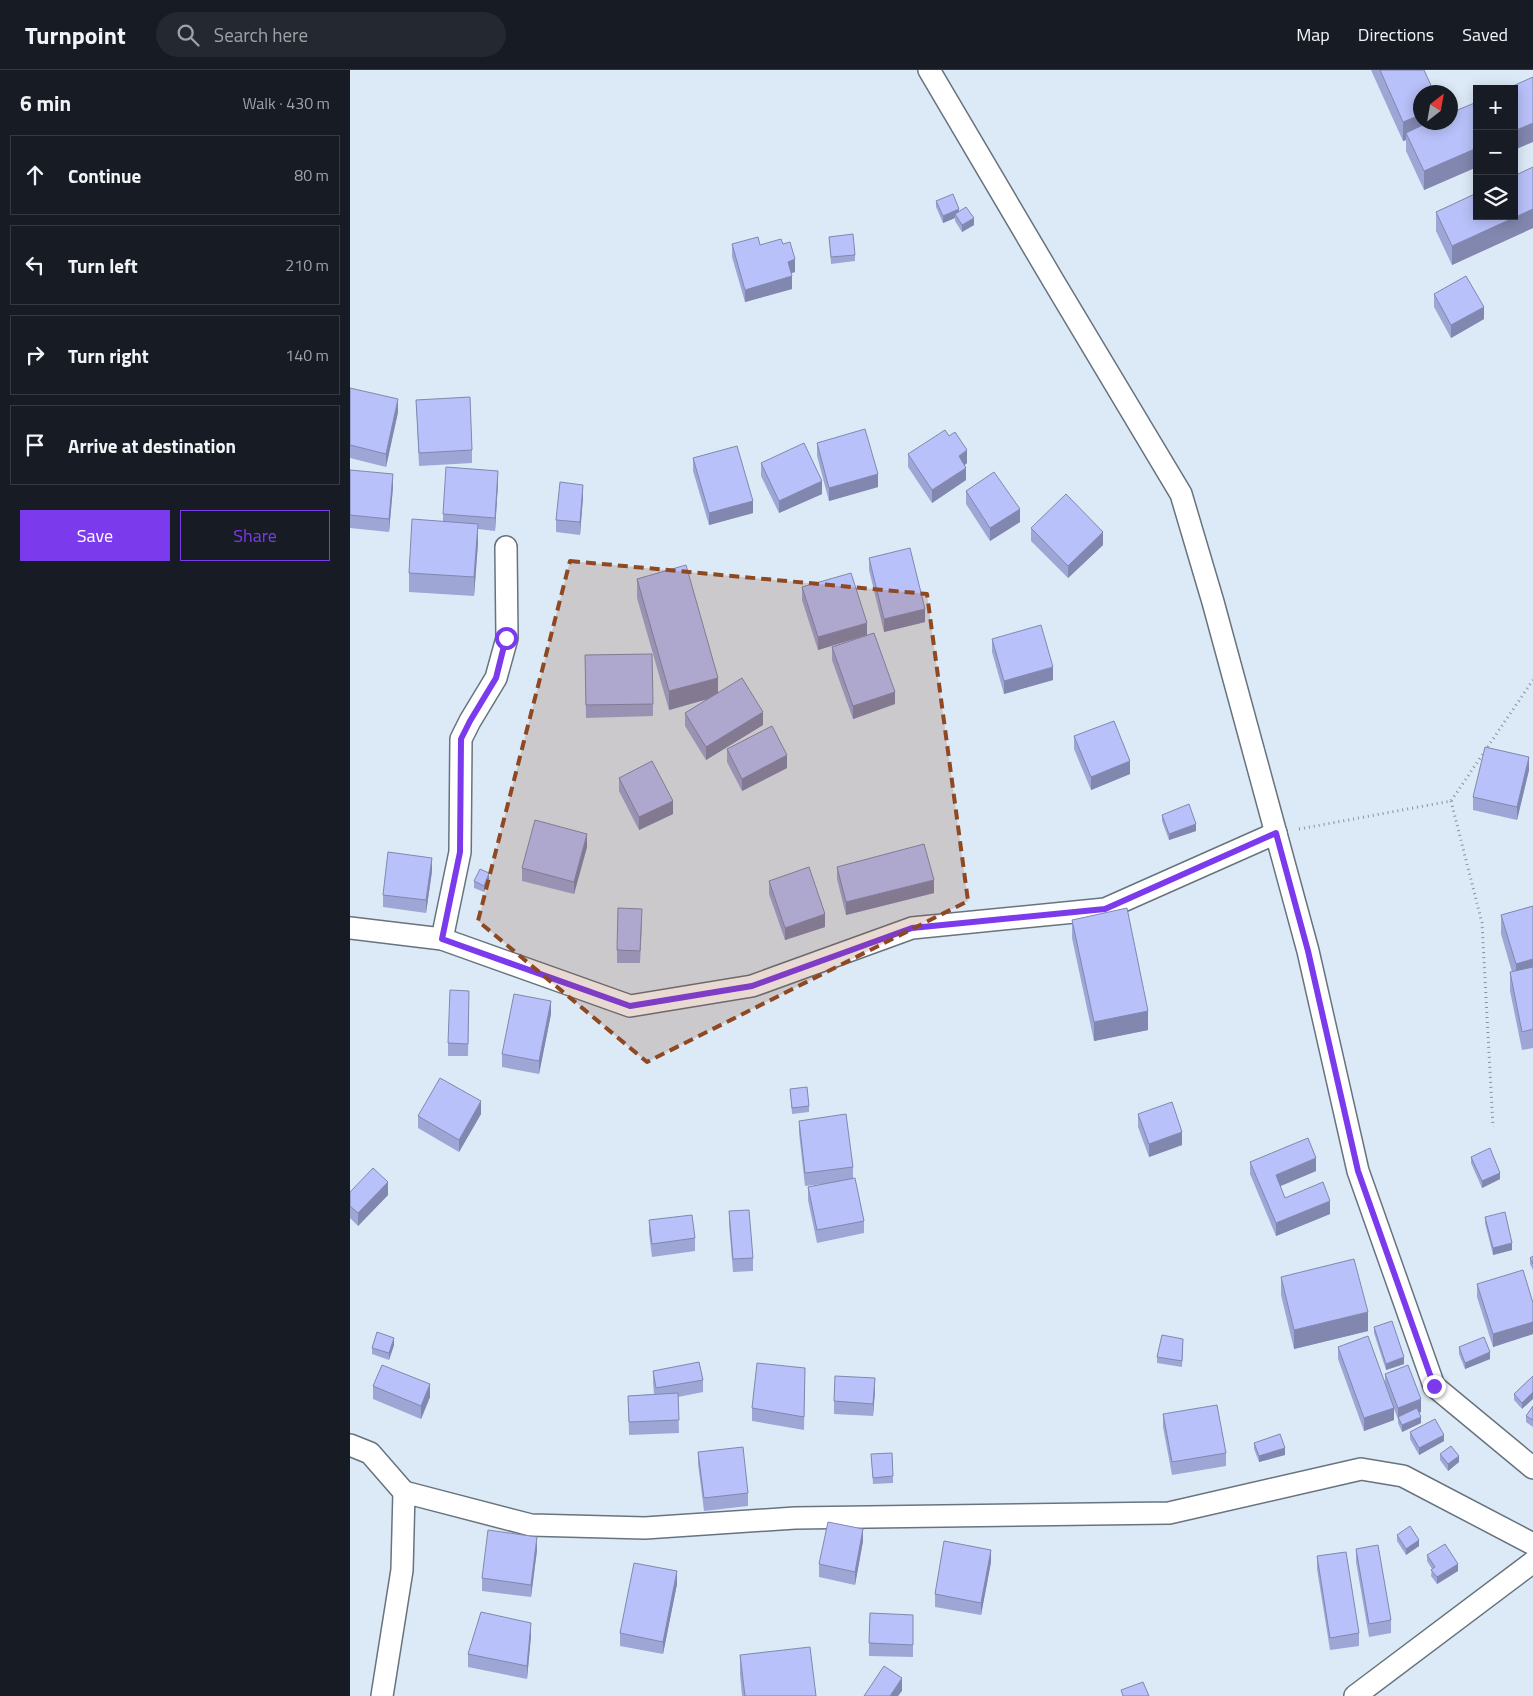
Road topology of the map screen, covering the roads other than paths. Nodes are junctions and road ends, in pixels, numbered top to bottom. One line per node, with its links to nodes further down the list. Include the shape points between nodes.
1 (929, 70): 3 (street, via 1181,494)
2 (506, 547): 5 (street, via 506,638 496,678 461,739 460,852)
3 (1276, 833): 5 (street, via 1105,909 912,928 752,986 630,1006); 7 (street, via 1308,951 1358,1171 1434,1386)
4 (350, 928): 5 (street)
5 (442, 939)
6 (350, 1445): 8 (street, via 370,1453)
7 (1533, 1468)
8 (404, 1492): 9 (street, via 531,1525 645,1528 795,1518 1169,1514 1361,1469 1404,1476); 11 (street, via 402,1570)
9 (1533, 1544)
10 (1533, 1562): 12 (street)
11 (382, 1696)
12 (1355, 1696)

